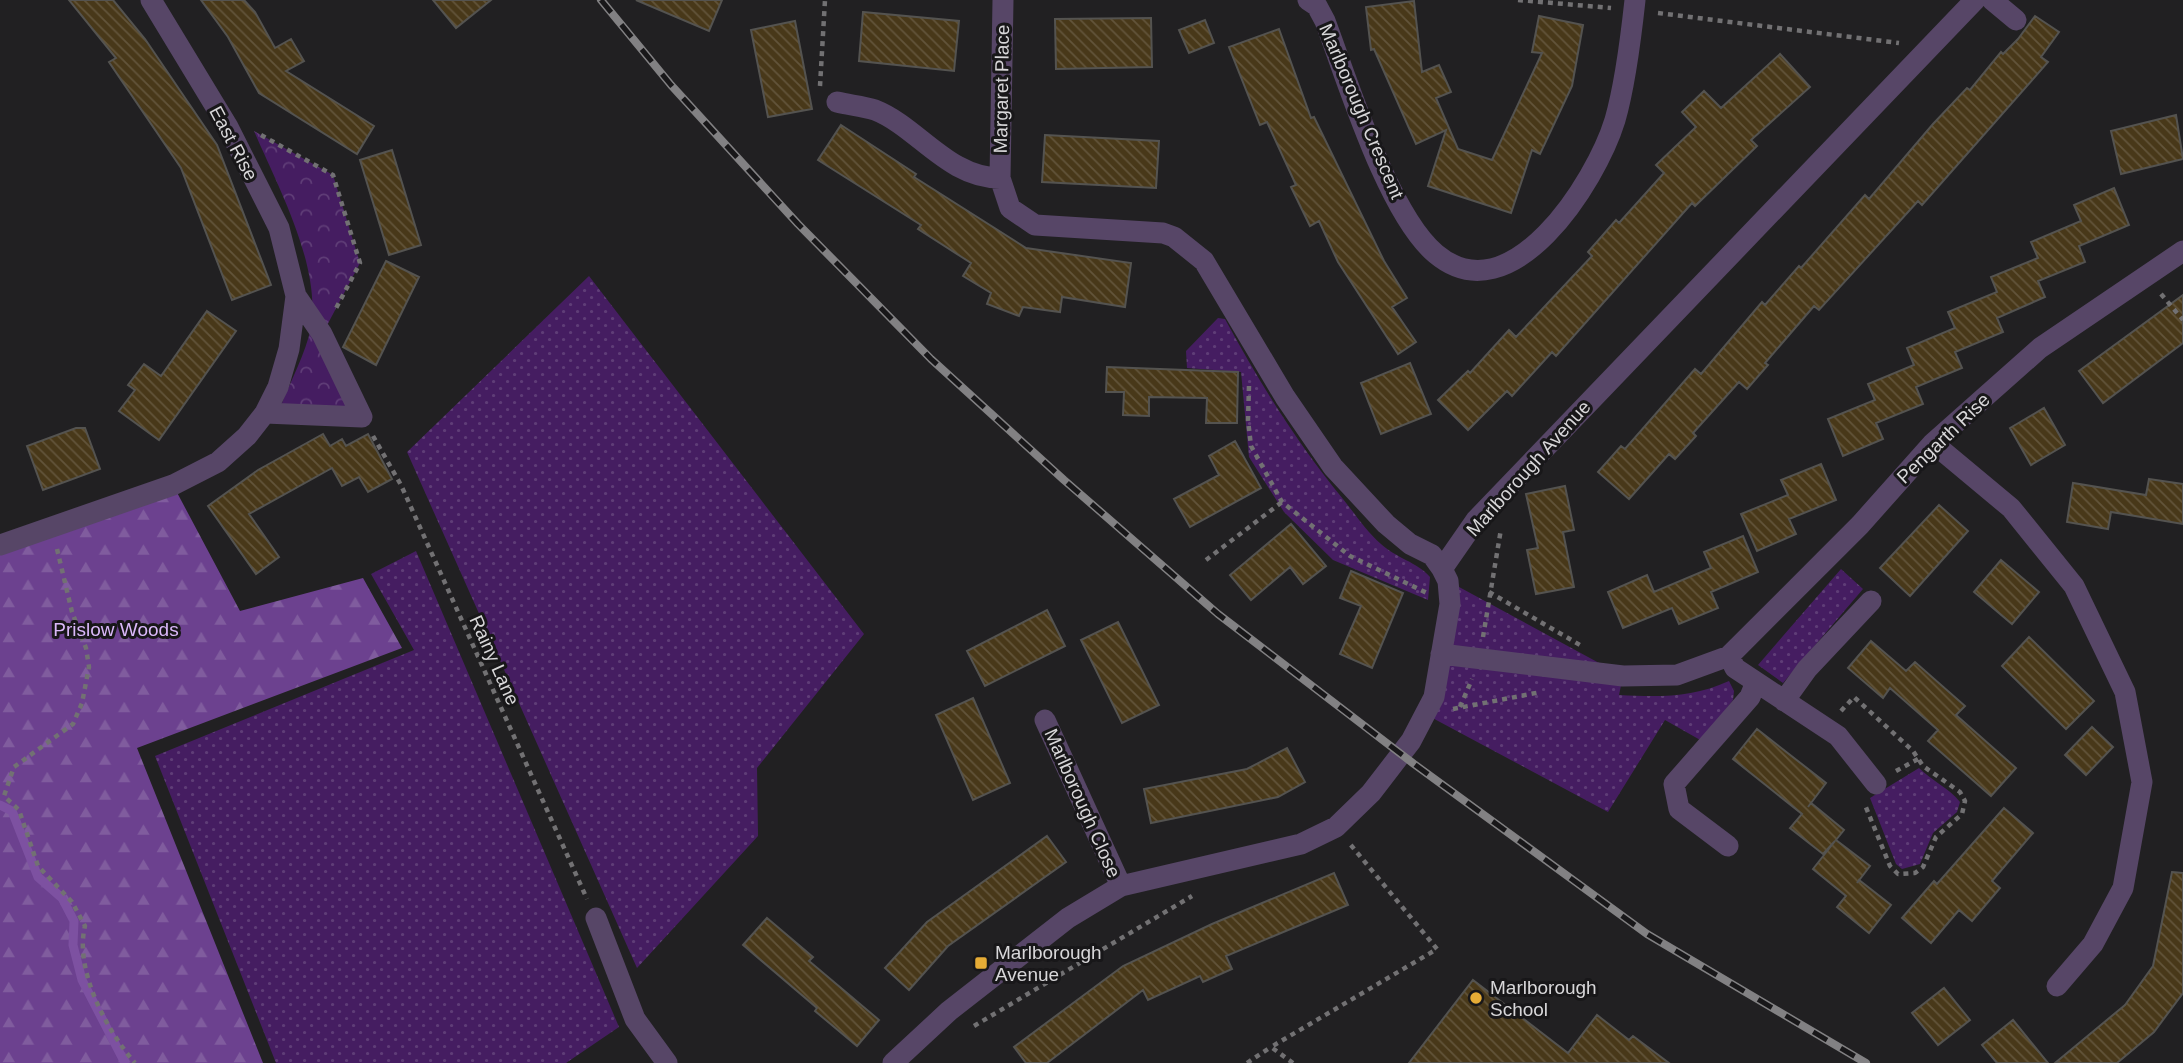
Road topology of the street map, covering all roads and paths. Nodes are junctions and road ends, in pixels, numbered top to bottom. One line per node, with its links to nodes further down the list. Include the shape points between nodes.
1 (150, 0): 12 (street, East Rise)
2 (825, 0): 11 (path, via 820,92)
3 (1003, 0): 13 (street, Margaret Place)
4 (1308, 0): 8 (street, Marlborough Crescent, via 1325,21 1385,176 1417,234 1454,267 1479,272 1518,259 1540,240 1593,167 1615,119)
5 (1518, 0): 8 (path)
6 (1975, 0): 10 (street, Marlborough Avenue)
7 (1992, 0): 9 (street)
8 (1634, 5): 10 (path)
9 (2016, 20)
10 (1930, 47): 24 (street, Marlborough Avenue)
11 (837, 102): 13 (street, Margaret Place, via 876,111 961,168 985,178)
12 (228, 127): 16 (street, East Rise, via 279,229); 18 (path, via 254,131 332,175 360,263)
13 (1000, 178): 28 (street, Margaret Place, via 1010,208 1035,225 1163,233 1204,261 1285,397 1333,467 1386,524 1432,555)
14 (2183, 251): 15 (street, Pengarth Rise)
15 (2146, 276): 17 (path); 22 (street, Pengarth Rise, via 2040,348)
16 (296, 296): 18 (street, East Rise); 20 (street, East Rise, via 289,349)
17 (2183, 320)
18 (322, 334): 21 (street, East Rise)
19 (1249, 378): 23 (path, via 1251,446)
20 (265, 413): 21 (street); 25 (street, East Rise, via 218,462 173,485)
21 (362, 416): 47 (path, Rainy Lane, via 401,485)
22 (1933, 443): 34 (street, Pengarth Rise, via 1860,525); 48 (street, via 2011,508 2074,586 2124,692 2142,782 2123,888 2094,944)
23 (1282, 502): 27 (path); 31 (path, via 1350,556)
24 (1493, 502): 28 (street, Marlborough Avenue); 29 (path, via 1502,527)
25 (52, 528): 26 (street, East Rise); 51 (path, via 89,667 73,724 14,767 4,796 19,810 38,866 72,902 85,926 81,943 92,993)
26 (0, 545)
27 (1206, 559)
28 (1442, 569): 31 (street)
29 (1489, 592): 32 (path); 35 (path)
30 (1871, 601): 38 (street, via 1807,669)
31 (1450, 604): 33 (street)
32 (1584, 647)
33 (1441, 654): 35 (street, Pengarth Rise); 40 (street)
34 (1729, 656): 35 (street, Pengarth Rise, via 1677,676 1623,676); 36 (street, via 1735,667)
35 (1480, 659): 39 (path)
36 (1756, 682): 38 (street); 44 (street, via 1750,697 1674,784 1679,809)
37 (1555, 689): 39 (path)
38 (1784, 701): 42 (street, via 1838,736)
39 (1460, 708): 40 (path)
40 (1425, 714): 43 (street, via 1411,741 1371,793)
41 (1045, 720): 45 (street, Marlborough Close)
42 (1876, 784)
43 (1336, 827): 45 (street, via 1301,844); 50 (path, via 1437,949)
44 (1728, 846)
45 (1121, 886): 53 (street, via 1057,926 949,1011)
46 (1200, 892): 49 (path)
47 (596, 918): 52 (street, via 635,1018)
48 (2057, 986)
49 (965, 1031)
50 (1271, 1047): 54 (path); 55 (path)
51 (135, 1063)
52 (667, 1063)
53 (893, 1063)
54 (1247, 1063)
55 (1293, 1063)

